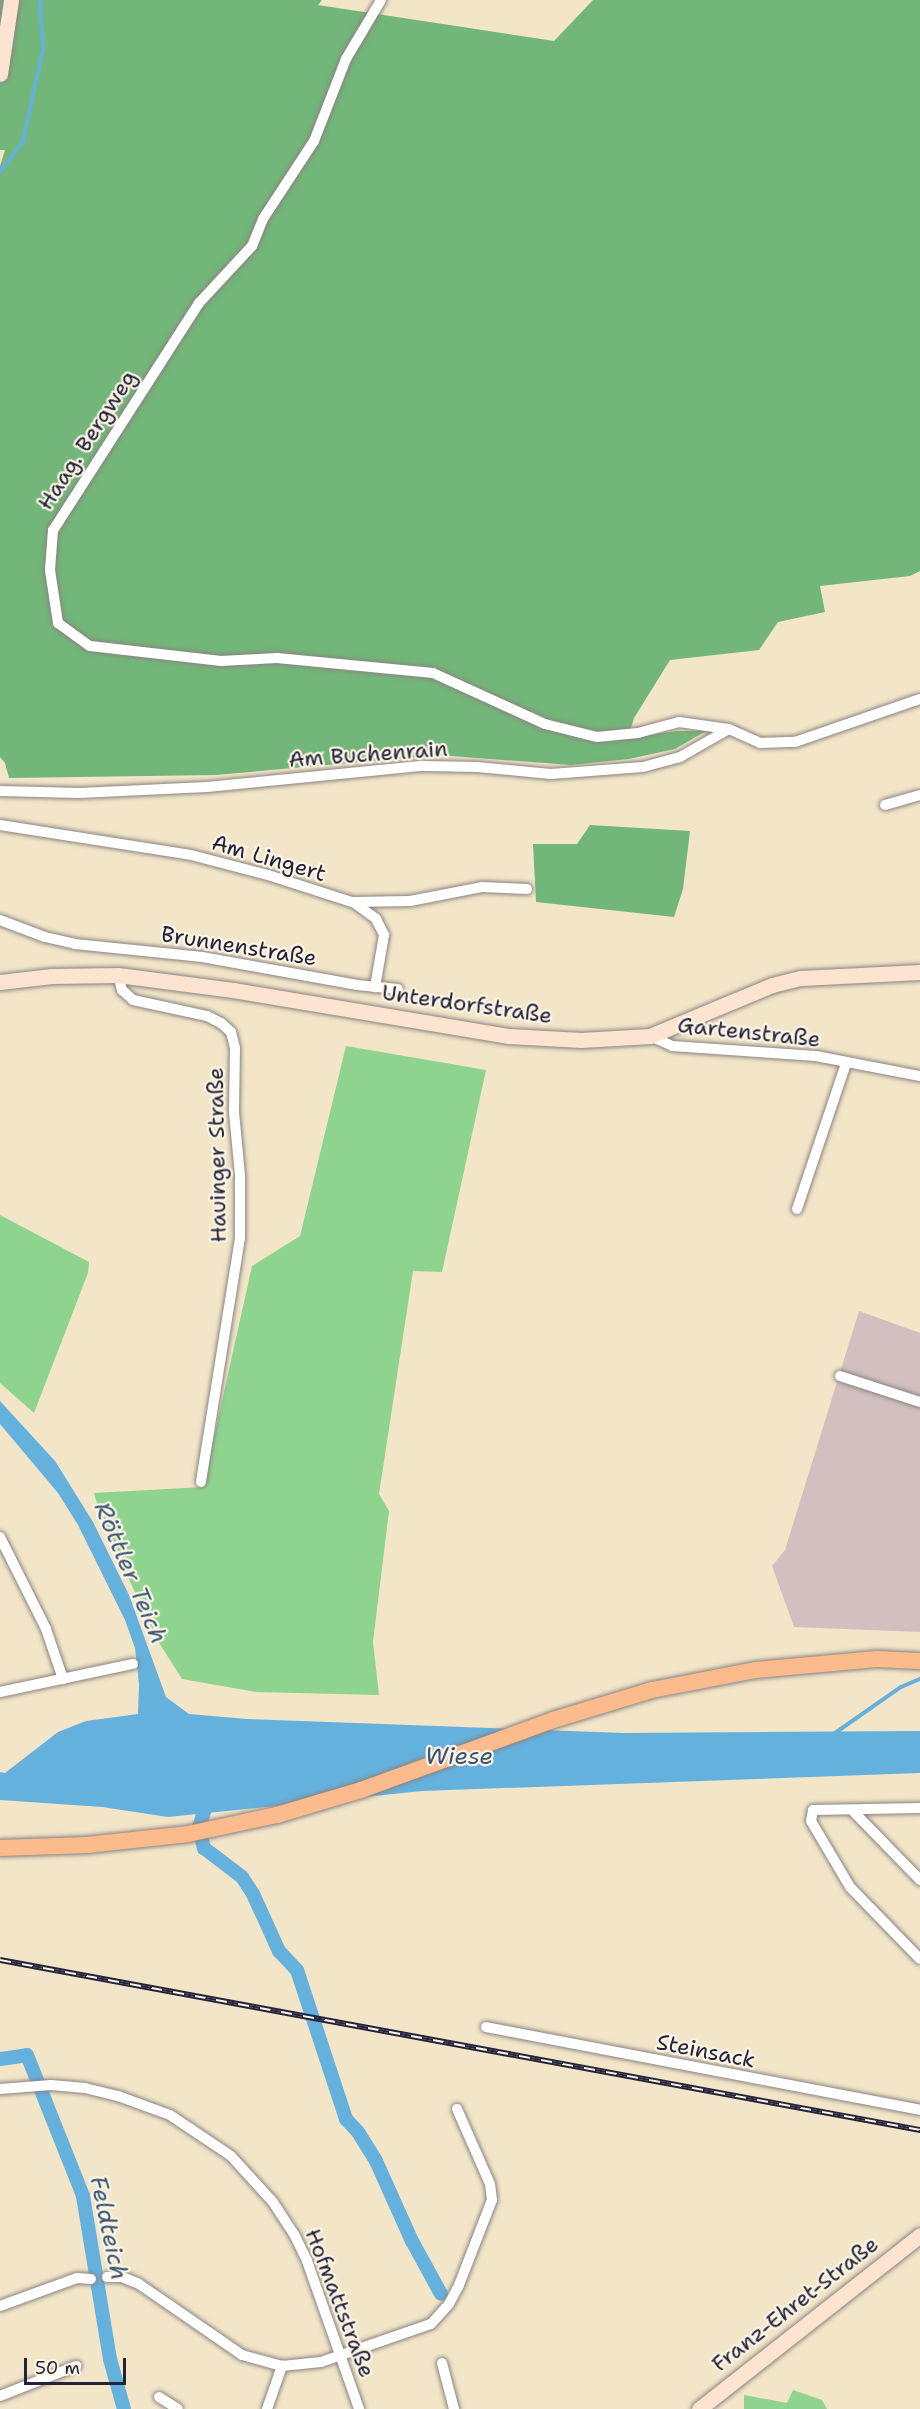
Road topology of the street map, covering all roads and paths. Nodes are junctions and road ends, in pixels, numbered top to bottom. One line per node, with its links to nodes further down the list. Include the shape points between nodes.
1 (11, 0): 3 (street)
2 (381, 0): 5 (street, Haag. Bergweg, via 346,59 314,141 263,219 252,246 200,303 53,530 50,570 58,623 90,646 221,662 277,658 433,673 546,724 597,737 638,733 679,722)
3 (0, 74)
4 (920, 699): 5 (street, Haag. Bergweg, via 795,742 760,743)
5 (729, 729): 6 (street, Am Buchenrain, via 680,757 643,767 551,774 423,766 207,787 79,793)
6 (0, 791)
7 (920, 795): 8 (street)
8 (885, 805)
9 (0, 825): 11 (street, Am Lingert, via 191,855)
10 (527, 889): 11 (street, Am Lingert, via 482,887 410,901)
11 (352, 902): 16 (street, via 376,919 384,935)
12 (0, 920): 16 (street, Brunnenstraße, via 75,944 202,957)
13 (920, 972): 18 (street, Unterdorfstraße, via 801,978 762,989)
14 (118, 975): 15 (street, Unterdorfstraße); 18 (street, Unterdorfstraße, via 518,1037 581,1040); 24 (street, Hauinger Straße, via 122,990 133,1000 207,1016 221,1023 231,1032 235,1048 240,1238)
15 (0, 982)
16 (375, 987): 17 (street, Unterdorfstraße)
17 (398, 989)
18 (650, 1036): 19 (street, Gartenstraße, via 672,1046 816,1056)
19 (846, 1063): 20 (street, Gartenstraße); 21 (street, Gartenstraße)
20 (920, 1076)
21 (798, 1209)
22 (840, 1376): 23 (street)
23 (920, 1402)
24 (201, 1482)
25 (0, 1537): 28 (street, via 46,1629)
26 (920, 1660): 32 (main road, via 877,1659 756,1670 652,1690 277,1815 188,1834 87,1845)
27 (133, 1664): 28 (street)
28 (63, 1679): 29 (street)
29 (0, 1692)
30 (920, 1808): 31 (street)
31 (852, 1810): 33 (street); 34 (street, via 813,1810 811,1821 850,1887)
32 (0, 1848)
33 (920, 1881)
34 (920, 1959)
35 (486, 2027): 38 (street, Steinsack)
36 (0, 2089): 43 (street, Hofmattstraße, via 51,2085 118,2096 170,2115 231,2156 273,2202 294,2234)
37 (457, 2109): 43 (street, via 490,2184 492,2200 459,2285 431,2324)
38 (920, 2110)
39 (920, 2235): 53 (street, Franz-Ehret-Straße)
40 (107, 2277): 46 (street, via 122,2277 139,2284 242,2355)
41 (92, 2279): 42 (street, via 77,2278)
42 (0, 2306)
43 (341, 2356): 46 (street); 51 (street, Hofmattstraße)
44 (442, 2363): 52 (street)
45 (76, 2366): 47 (street)
46 (282, 2366): 50 (street)
47 (0, 2396)
48 (159, 2397): 49 (street)
49 (178, 2409)
50 (267, 2409)
51 (359, 2409)
52 (454, 2409)
53 (699, 2409)

